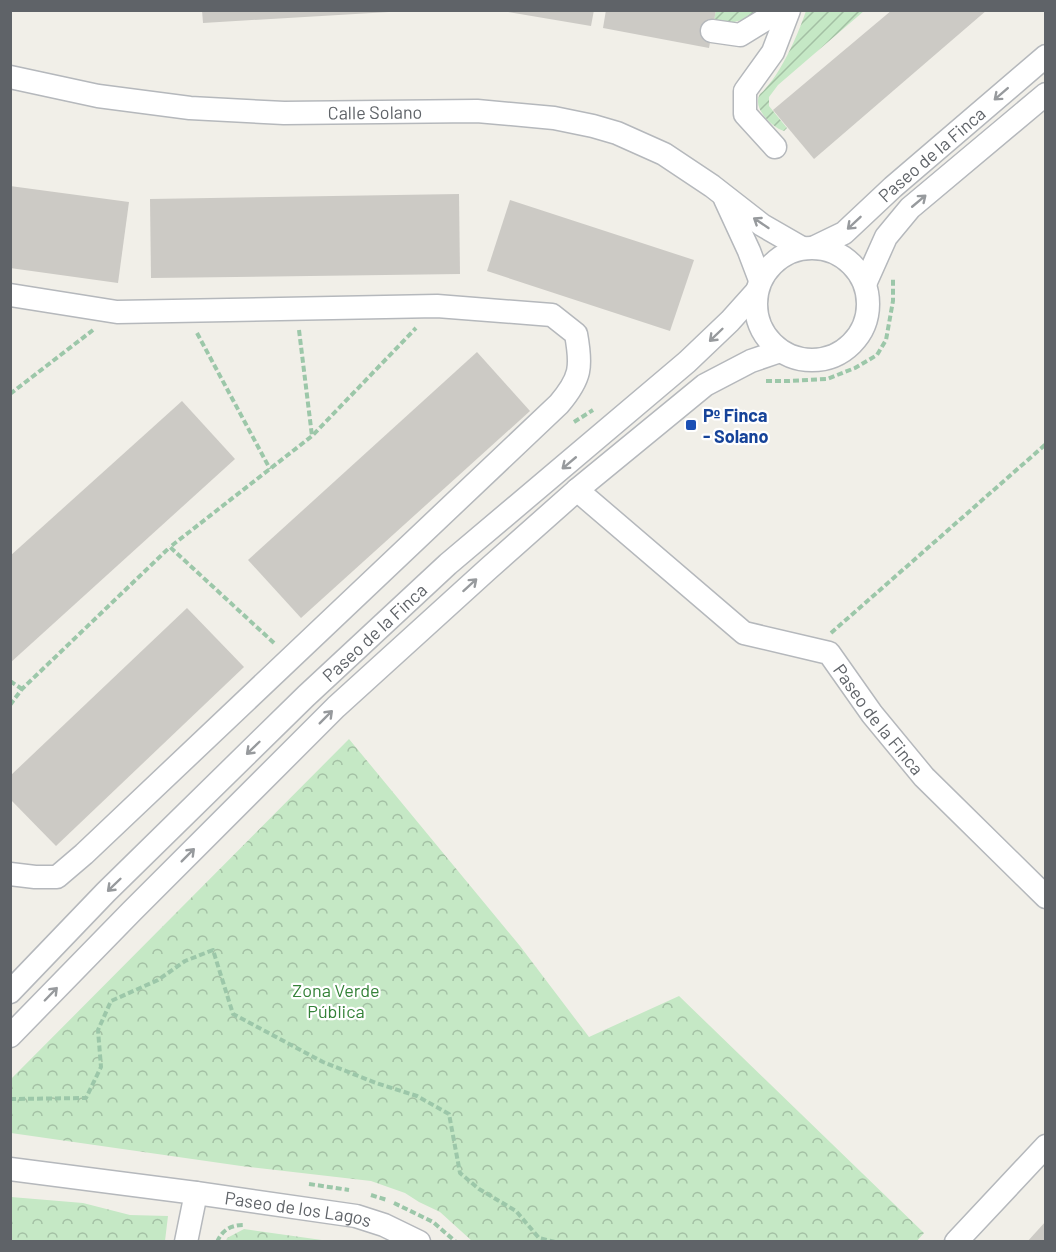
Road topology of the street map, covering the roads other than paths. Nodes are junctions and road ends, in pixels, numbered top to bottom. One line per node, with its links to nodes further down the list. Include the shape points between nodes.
1 (781, 10): 3 (street, via 740,35)
2 (789, 10): 7 (street, via 773,52 745,91 746,114)
3 (712, 31)
4 (1046, 56): 9 (street, Paseo de la Finca, one-way to 9, via 844,233)
5 (10, 77): 8 (street, Calle Solano, via 98,96 226,111 477,111 554,118 593,126 664,154)
6 (1046, 94): 10 (street, Paseo de la Finca, one-way to 6, via 886,237 910,208)
7 (775, 147)
8 (723, 195): 9 (street, Calle Solano, one-way to 8, via 762,225); 11 (street, Calle Solano, via 749,251)
9 (809, 248): 10 (street, via 836,252 854,265); 11 (street, via 777,259)
10 (865, 284): 13 (street, via 868,312 857,338 835,356 807,360)
11 (758, 286): 13 (street, via 756,315 764,335); 17 (street, Paseo de la Finca, one-way to 17, via 730,321 687,362 448,564 306,696)
12 (10, 295): 15 (street, via 117,312 437,306 552,315 576,334 580,355 579,372 559,404 84,854 57,877)
13 (780, 351): 14 (street, Paseo de la Finca, via 705,385)
14 (578, 490): 16 (street, Paseo de la Finca, via 744,633 829,653 924,777); 18 (street, Paseo de la Finca, one-way to 14, via 336,707)
15 (10, 874)
16 (1046, 897)
17 (10, 992)
18 (10, 1036)
19 (1046, 1146): 25 (street)
20 (10, 1168): 21 (street, Paseo de los Lagos)
21 (203, 1194): 22 (street); 23 (street, Paseo de los Lagos); 24 (street, Paseo de los Lagos, via 356,1216)
22 (186, 1242)
23 (201, 1242)
24 (418, 1242)
25 (956, 1242)

